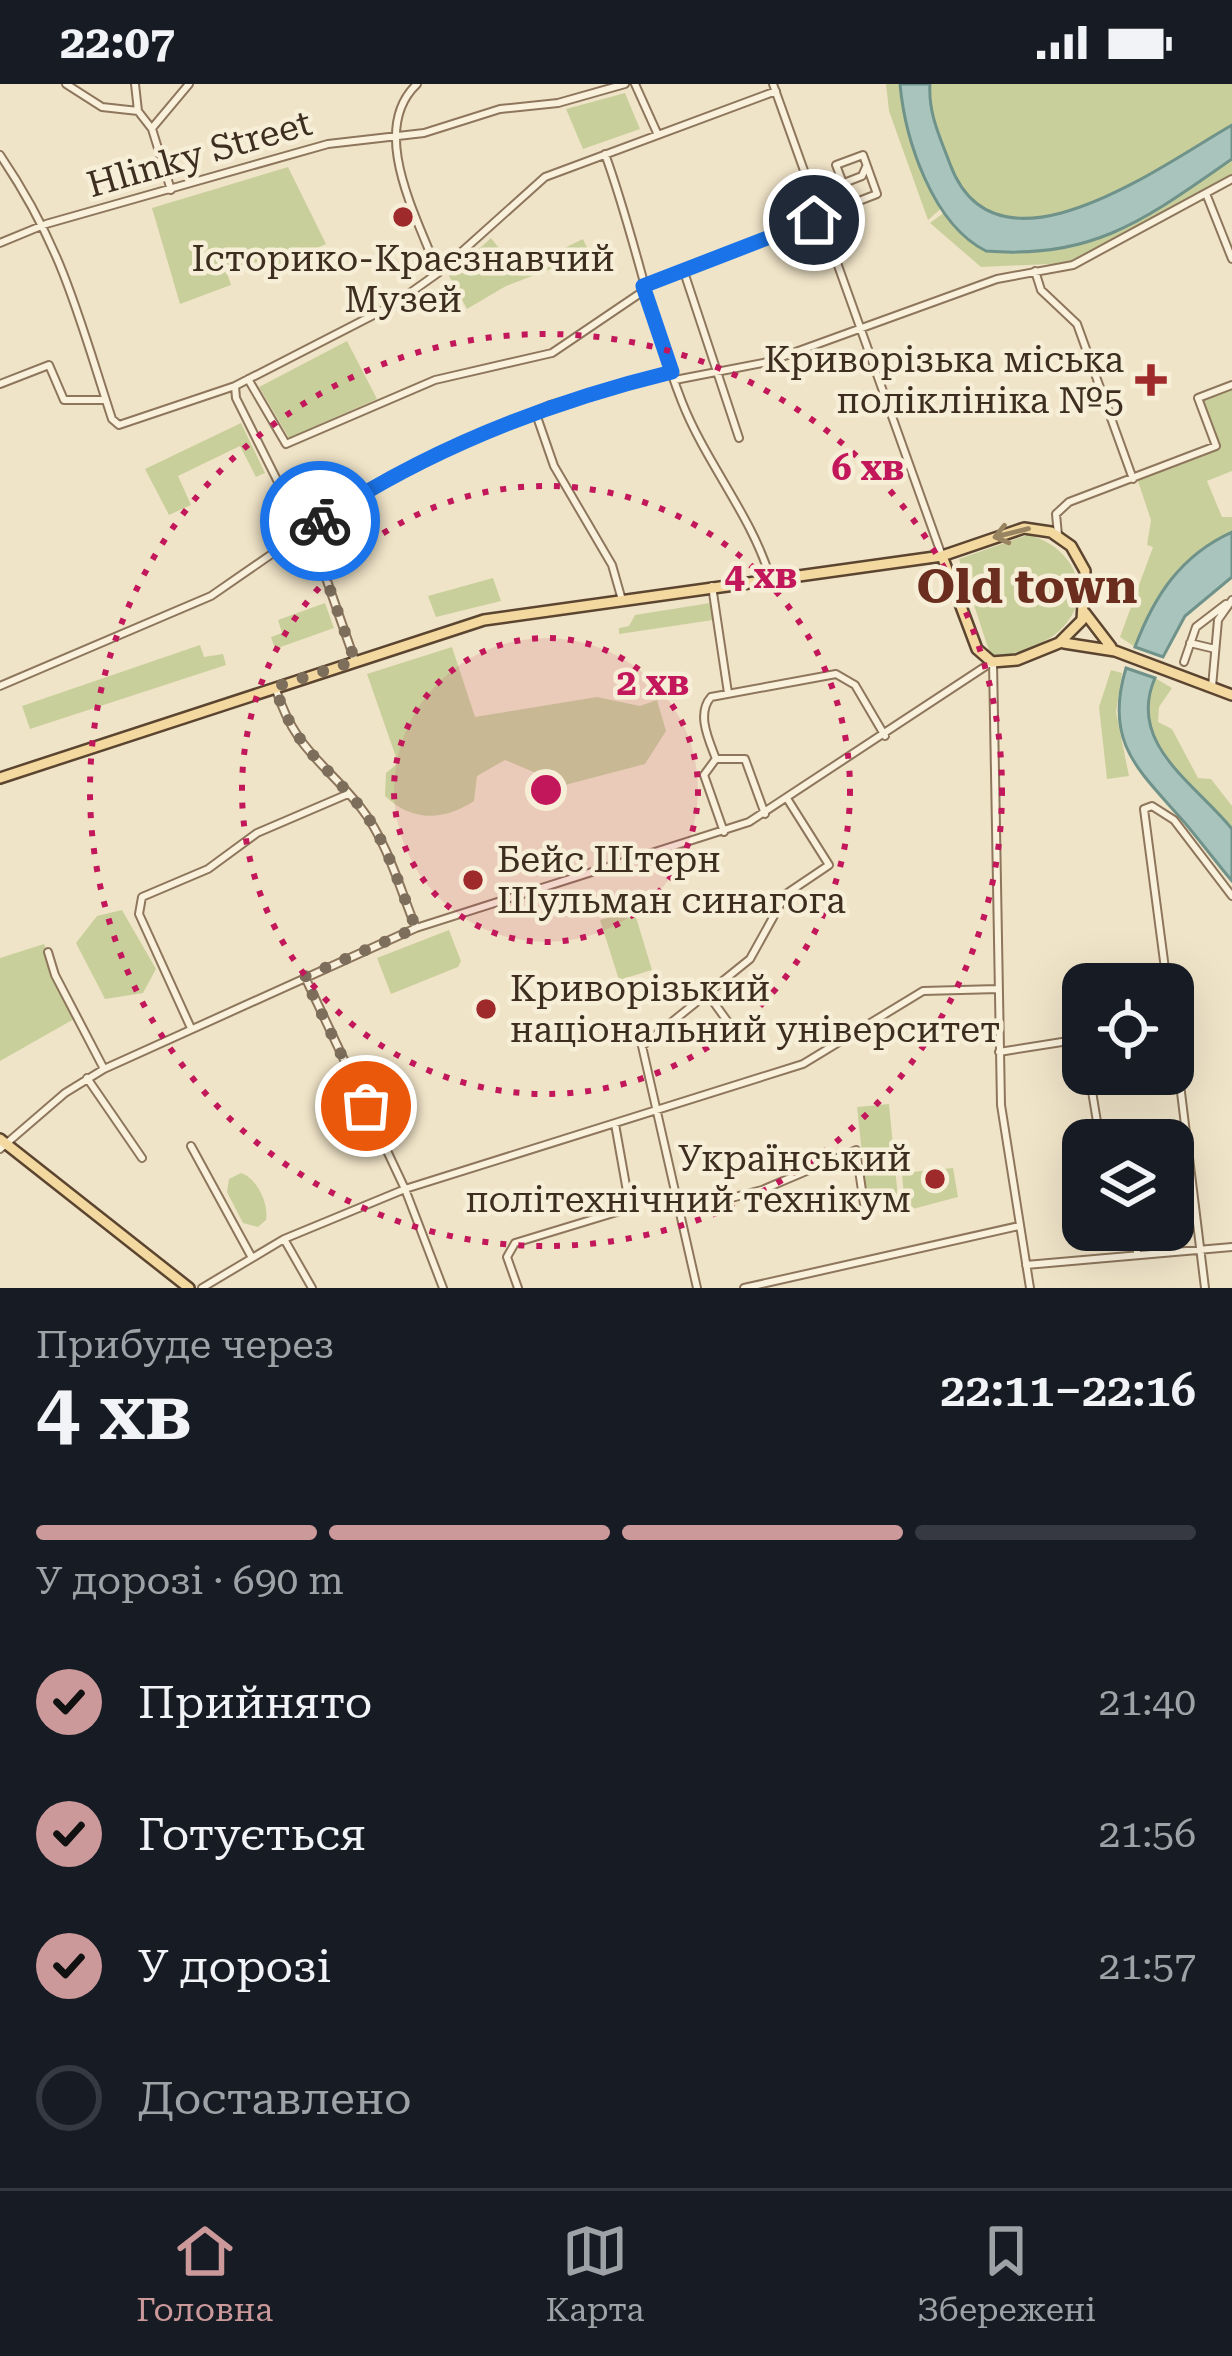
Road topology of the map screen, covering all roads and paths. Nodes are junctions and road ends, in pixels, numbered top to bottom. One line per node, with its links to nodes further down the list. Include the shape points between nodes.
1 (66, 84): 8 (street, via 102,107)
2 (135, 84): 8 (street)
3 (189, 84): 9 (street)
4 (626, 84): 10 (street, Hlinky Street)
5 (635, 84): 11 (street)
6 (412, 85): 10 (street)
7 (775, 87): 11 (street); 18 (street)
8 (138, 111): 9 (street)
9 (152, 129): 17 (street)
10 (395, 135): 17 (street, Hlinky Street, via 340,140); 27 (street)
11 (658, 135): 12 (street)
12 (605, 154): 27 (street, via 528,187); 28 (street, via 630,217)
13 (0, 155): 22 (street)
14 (867, 166): 16 (street); 16 (street, via 862,155 836,165); 20 (street, via 877,194)
15 (1232, 179): 19 (street)
16 (844, 183): 18 (street); 20 (street)
17 (172, 190): 22 (street, Hlinky Street)
18 (813, 195): 21 (street)
19 (1208, 196): 24 (street); 26 (street, via 1077,263)
20 (851, 204): 21 (street)
21 (820, 216): 25 (street); 29 (street)
22 (46, 224): 23 (street, Hlinky Street); 36 (street)
23 (0, 243)
24 (1232, 260)
25 (683, 269): 28 (street); 30 (street)
26 (1035, 271): 29 (street); 39 (street, via 1041,290 1077,324)
27 (438, 273): 32 (street, via 393,305)
28 (644, 288): 31 (street); 32 (street, via 552,352 435,380 286,444)
29 (861, 329): 30 (street); 42 (street)
30 (720, 373): 31 (street); 38 (street)
31 (673, 376): 37 (street); 43 (street)
32 (247, 377): 35 (street)
33 (0, 384): 36 (street, via 49,365 64,400)
34 (1232, 385): 39 (street, via 1198,398 1216,446)
35 (235, 386): 36 (street, via 119,424); 40 (street)
36 (106, 400)
37 (535, 413): 40 (street, via 371,488); 45 (street, via 564,484 613,565)
38 (739, 438)
39 (1132, 479): 41 (street, via 1059,508)
40 (302, 532): 52 (street); 55 (street, via 211,596)
41 (1058, 536): 42 (main road, one-way to 42, via 1024,527); 47 (main road, via 1085,571)
42 (942, 556): 43 (main road); 53 (main road, via 977,650)
43 (770, 577): 44 (main road)
44 (712, 586): 45 (main road); 58 (street)
45 (622, 600): 52 (main road, via 484,620)
46 (1230, 601): 49 (street, via 1201,622); 50 (street)
47 (1084, 613): 48 (main road); 51 (main road)
48 (1059, 643): 51 (main road); 53 (main road)
49 (1190, 643): 50 (street); 54 (street)
50 (1215, 649): 57 (street)
51 (1119, 652): 57 (main road)
52 (355, 661): 56 (main road)
53 (993, 662): 60 (street); 72 (street)
54 (1184, 662)
55 (0, 686)
56 (275, 687): 62 (main road); 63 (street, via 308,754)
57 (1212, 688): 59 (main road)
58 (728, 693): 60 (street, via 845,676); 61 (street, via 704,706)
59 (1232, 695)
60 (885, 736): 64 (street)
61 (716, 759): 65 (street, via 745,759); 66 (street, via 704,775)
62 (0, 778)
63 (348, 794): 68 (street, via 372,826); 74 (street, via 142,897 137,906)
64 (788, 800): 65 (street); 73 (street, via 829,865 786,894 750,959)
65 (765, 814): 66 (street)
66 (724, 832): 68 (street)
67 (1232, 896): 70 (street, via 1174,820 1152,806 1144,811)
68 (416, 928): 71 (street)
69 (48, 952): 78 (street)
70 (1164, 963)
71 (304, 977): 74 (street); 86 (street)
72 (998, 989): 77 (street); 81 (street, via 923,991 803,1064)
73 (707, 993): 75 (street); 81 (street, via 642,1046)
74 (191, 1028): 78 (street)
75 (733, 1029)
76 (1062, 1042): 77 (street)
77 (999, 1052): 89 (street)
78 (104, 1069): 79 (street)
79 (87, 1078): 83 (street); 85 (street)
80 (1182, 1095): 92 (street)
81 (658, 1111): 82 (street); 88 (street)
82 (615, 1124): 86 (street); 101 (street, via 631,1208 514,1243 507,1257)
83 (2, 1144): 97 (main road)
84 (191, 1146): 94 (street)
85 (142, 1158)
86 (405, 1190): 90 (street); 100 (street)
87 (864, 1204): 88 (street, via 856,1150 762,1190)
88 (681, 1211): 102 (street)
89 (1019, 1226): 95 (street); 96 (street)
90 (284, 1239): 94 (street); 99 (street)
91 (1232, 1247): 92 (street)
92 (1202, 1250): 93 (street); 105 (street)
93 (1137, 1253): 95 (street)
94 (251, 1256): 98 (street)
95 (1026, 1265): 104 (street)
96 (768, 1286): 103 (street)
97 (189, 1288)
98 (202, 1288)
99 (312, 1288)
100 (442, 1288)
101 (518, 1288)
102 (697, 1288)
103 (744, 1288)
104 (1030, 1288)
105 (1205, 1288)

